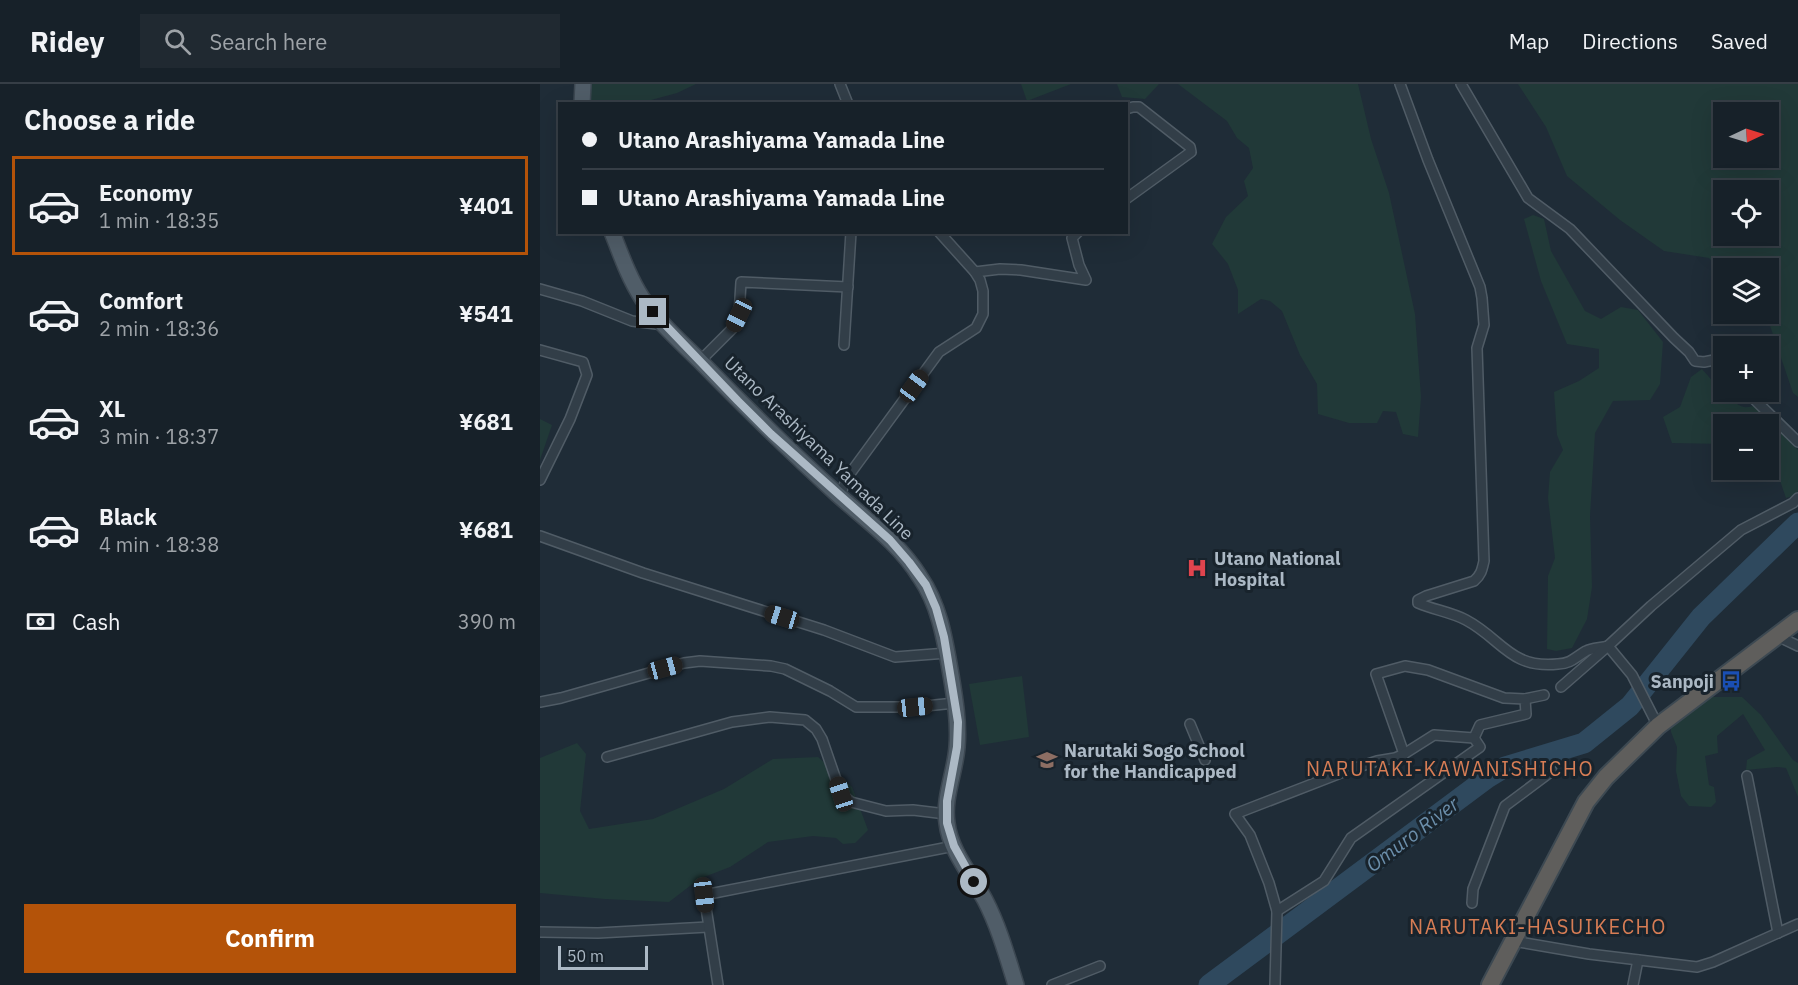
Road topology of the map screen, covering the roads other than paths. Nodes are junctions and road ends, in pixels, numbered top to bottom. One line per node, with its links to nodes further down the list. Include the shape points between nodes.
1 (583, 84): 5 (main road)
2 (840, 84): 6 (street)
3 (1401, 84): 29 (street, via 1480,287 1484,325 1477,348 1482,570 1474,581 1426,596 1418,603 1464,619 1520,660 1531,663 1570,663 1588,650)
4 (1461, 84): 19 (street, via 1528,198 1570,229 1695,361)
5 (582, 102)
6 (847, 102)
7 (1128, 108): 8 (street, via 1139,107 1190,147 1191,152)
8 (1128, 198)
9 (613, 234): 16 (main road, Utano Arashiyama Yamada Line, via 635,286)
10 (851, 234): 14 (street)
11 (941, 234): 13 (street)
12 (1076, 234): 13 (street, via 1072,238 1086,280 1000,268)
13 (975, 272): 24 (street, via 983,303 976,328 939,352)
14 (848, 287): 17 (street); 20 (street, via 741,282 739,315 732,329)
15 (540, 289): 16 (street, via 632,321)
16 (664, 325): 20 (main road, Utano Arashiyama Yamada Line)
17 (844, 345)
18 (540, 350): 23 (street, via 583,362 586,375 570,419)
19 (1713, 360)
20 (700, 361): 24 (main road, Utano Arashiyama Yamada Line)
21 (1757, 402): 22 (street)
22 (1798, 442)
23 (540, 480)
24 (838, 496): 31 (main road, Utano Arashiyama Yamada Line, via 890,540 919,575 936,608)
25 (1798, 498): 29 (street, via 1741,530)
26 (540, 536): 31 (street, via 894,657)
27 (1798, 620): 28 (highway)
28 (1777, 636): 30 (street); 37 (highway)
29 (1608, 646): 32 (street); 37 (street, via 1632,675)
30 (1798, 646)
31 (947, 653): 36 (main road, Utano Arashiyama Yamada Line)
32 (1561, 687)
33 (1544, 695): 34 (street)
34 (1525, 699): 39 (street, via 1526,714 1480,725); 40 (street, via 1504,698 1428,670 1405,666 1376,674)
35 (540, 702): 36 (street, via 700,661 785,669 856,707)
36 (956, 703): 45 (main road, Utano Arashiyama Yamada Line, via 957,747)
37 (1654, 719): 53 (highway, via 1586,802)
38 (1190, 724): 42 (street)
39 (1474, 738): 40 (street, via 1434,735); 48 (street, via 1480,747 1351,838 1323,880)
40 (1404, 754): 48 (street, via 1346,771 1235,814 1250,835)
41 (607, 757): 45 (street, via 732,722 770,717 805,720 822,739 841,794 851,802 886,812)
42 (1205, 760)
43 (1552, 771): 47 (street, via 1505,806 1473,889)
44 (1747, 776): 52 (street)
45 (946, 814): 46 (main road, Utano Arashiyama Yamada Line)
46 (954, 846): 50 (street, via 704,895); 57 (main road, Utano Arashiyama Yamada Line, via 994,920)
47 (1473, 903)
48 (1277, 911): 59 (street)
49 (1798, 924): 52 (street)
50 (708, 927): 51 (street); 56 (street)
51 (540, 932)
52 (1778, 933): 54 (street, via 1697,967)
53 (1513, 941): 54 (street); 60 (highway)
54 (1638, 960): 61 (street)
55 (1100, 966): 58 (street)
56 (718, 985)
57 (1016, 985)
58 (1052, 985)
59 (1275, 985)
60 (1491, 985)
61 (1633, 985)

